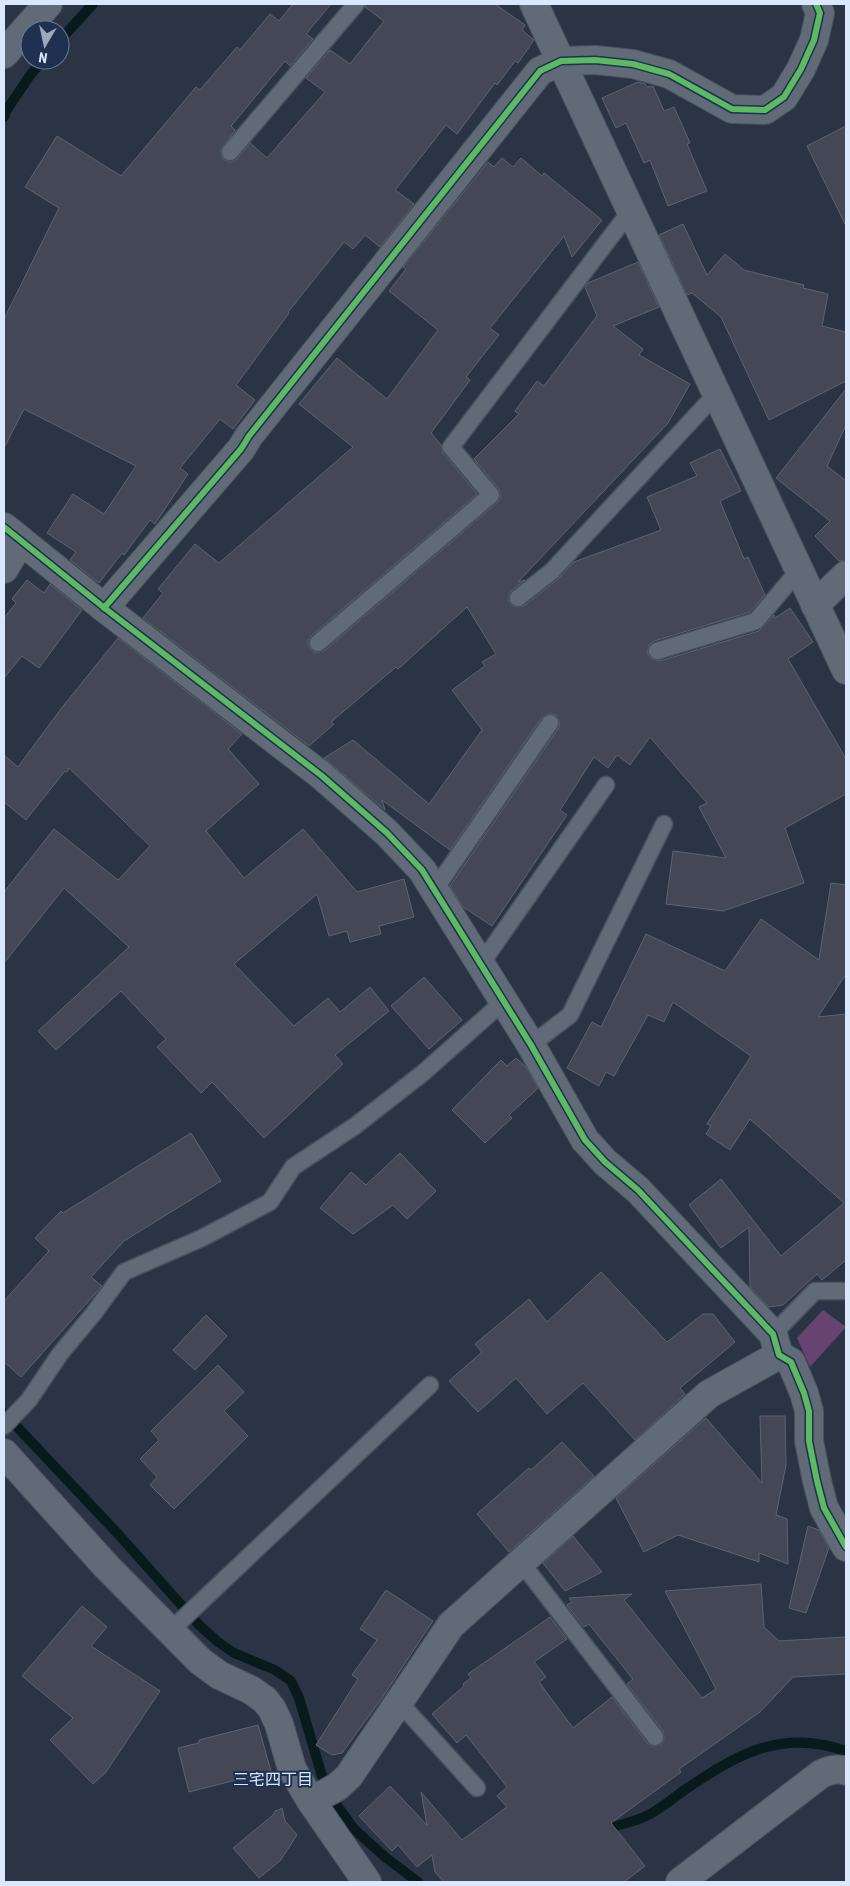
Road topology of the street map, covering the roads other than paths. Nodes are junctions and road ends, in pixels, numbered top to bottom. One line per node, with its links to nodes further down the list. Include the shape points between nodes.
1 (48, 4): 5 (street)
2 (356, 4): 7 (lane)
3 (534, 4): 6 (street)
4 (816, 4): 6 (street, via 820,13 814,40 801,69 784,97 765,110 732,109 669,74 634,64)
5 (4, 54)
6 (561, 61): 8 (street); 16 (street, via 540,71 241,449)
7 (230, 152)
8 (631, 210): 9 (street); 17 (lane, via 451,448 491,495)
9 (717, 393): 12 (street); 14 (lane, via 552,571)
10 (12, 534): 11 (street); 16 (street)
11 (4, 569)
12 (799, 570): 15 (street); 18 (lane, via 756,621)
13 (846, 575): 15 (street)
14 (518, 598)
15 (815, 605): 19 (street)
16 (104, 608): 23 (street, via 322,776 387,833)
17 (318, 644)
18 (657, 651)
19 (846, 670)
20 (550, 723): 23 (lane)
21 (606, 785): 24 (lane)
22 (664, 824): 26 (lane, via 570,1015)
23 (435, 889): 24 (street)
24 (481, 964): 25 (street)
25 (504, 1001): 26 (street); 30 (lane, via 423,1073 355,1126 293,1167 270,1202 202,1238 124,1272 22,1408)
26 (531, 1045): 28 (street, via 585,1140 657,1208)
27 (846, 1291): 28 (lane, via 815,1291)
28 (776, 1345): 32 (street, via 791,1362 804,1393 809,1411 809,1441 816,1481 824,1508); 33 (street, via 709,1394)
29 (430, 1385): 34 (lane)
30 (4, 1426)
31 (4, 1453): 34 (street, via 106,1566)
32 (846, 1547)
33 (521, 1562): 35 (street, via 451,1625); 36 (lane)
34 (175, 1627): 39 (street, via 200,1661 265,1700 278,1724 292,1769)
35 (398, 1702): 38 (lane); 39 (street, via 349,1776)
36 (655, 1737)
37 (846, 1771): 41 (street, via 830,1770 821,1774)
38 (476, 1788)
39 (323, 1794): 40 (street)
40 (367, 1882)
41 (680, 1882)

